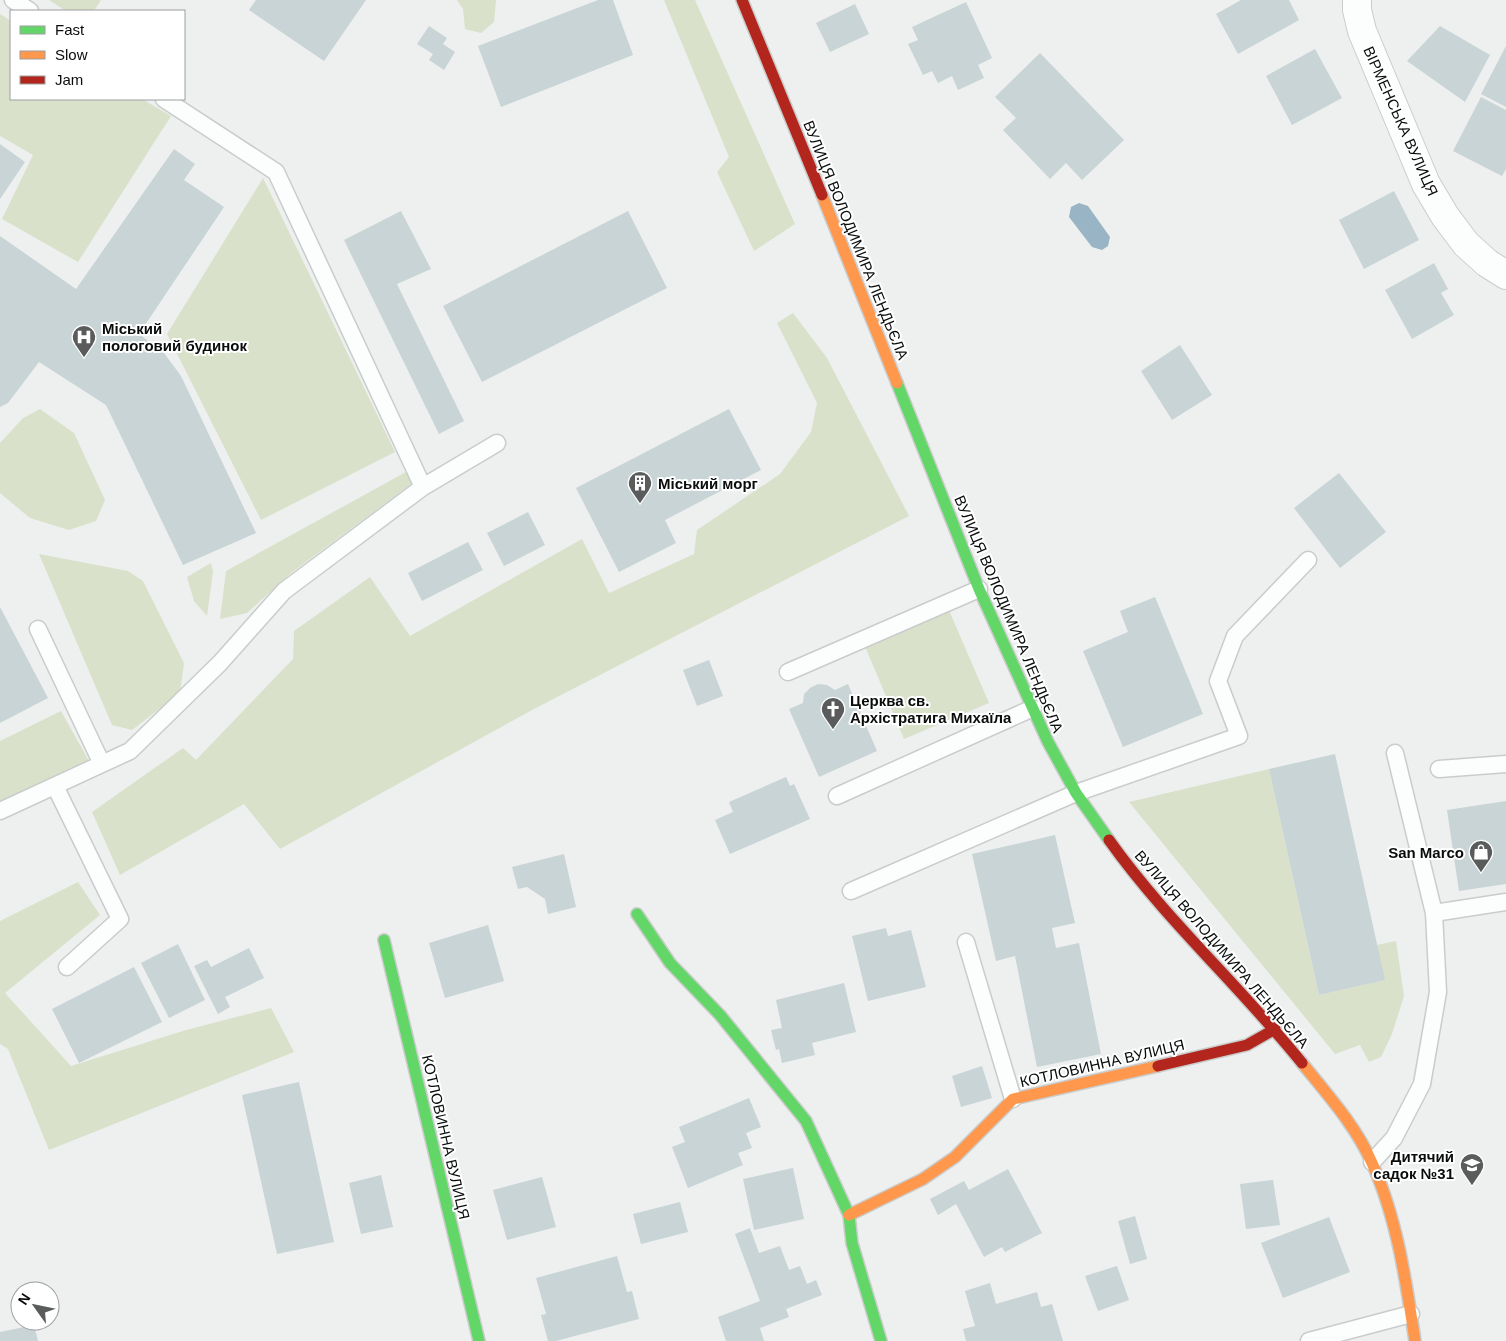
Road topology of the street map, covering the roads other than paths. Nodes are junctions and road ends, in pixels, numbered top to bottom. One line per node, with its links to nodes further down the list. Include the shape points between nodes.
1 (13, 0): 4 (lane)
2 (742, 0): 10 (street, ВУЛИЦЯ ВОЛОДИМИРА ЛЕНДЬЄЛА)
3 (1357, 0): 6 (street, ВІРМЕНСЬКА ВУЛИЦЯ, via 1356,10 1362,31 1426,184 1466,244)
4 (28, 10)
5 (166, 100): 8 (lane, via 276,172)
6 (1506, 275)
7 (497, 443): 8 (lane)
8 (423, 487): 15 (lane, via 284,591 220,663 130,751)
9 (1308, 560): 19 (lane, via 1235,636 1218,682 1239,736)
10 (979, 588): 12 (lane); 13 (street, ВУЛИЦЯ ВОЛОДИМИРА ЛЕНДЬЄЛА)
11 (38, 629): 15 (lane)
12 (788, 672)
13 (1033, 708): 19 (street, ВУЛИЦЯ ВОЛОДИМИРА ЛЕНДЬЄЛА); 20 (lane)
14 (1395, 753): 24 (lane)
15 (102, 764): 18 (lane)
16 (1506, 764): 17 (lane)
17 (1439, 769)
18 (55, 786): 21 (lane); 28 (lane, via 120,919)
19 (1076, 793): 22 (lane); 29 (street, ВУЛИЦЯ ВОЛОДИМИРА ЛЕНДЬЄЛА, via 1139,882)
20 (837, 796)
21 (0, 811)
22 (851, 891)
23 (1506, 902): 24 (lane)
24 (1434, 913): 31 (lane, via 1438,992 1422,1084 1394,1138)
25 (637, 914): 32 (street, via 670,963 720,1015 806,1121)
26 (384, 940): 34 (street, КОТЛОВИННА ВУЛИЦЯ)
27 (966, 942): 30 (lane)
28 (66, 966)
29 (1275, 1029): 30 (street, КОТЛОВИННА ВУЛИЦЯ, via 1247,1045); 31 (street, ВУЛИЦЯ ВОЛОДИМИРА ЛЕНДЬЄЛА, via 1341,1111)
30 (1013, 1099): 32 (street, КОТЛОВИННА ВУЛИЦЯ, via 955,1158 923,1179)
31 (1372, 1162): 33 (street, ВУЛИЦЯ ВОЛОДИМИРА ЛЕНДЬЄЛА, via 1405,1274)
32 (850, 1215): 35 (street, via 852,1243)
33 (1411, 1314): 36 (lane); 37 (street, ВУЛИЦЯ ВОЛОДИМИРА ЛЕНДЬЄЛА)
34 (479, 1341)
35 (881, 1341)
36 (1309, 1341)
37 (1415, 1341)

